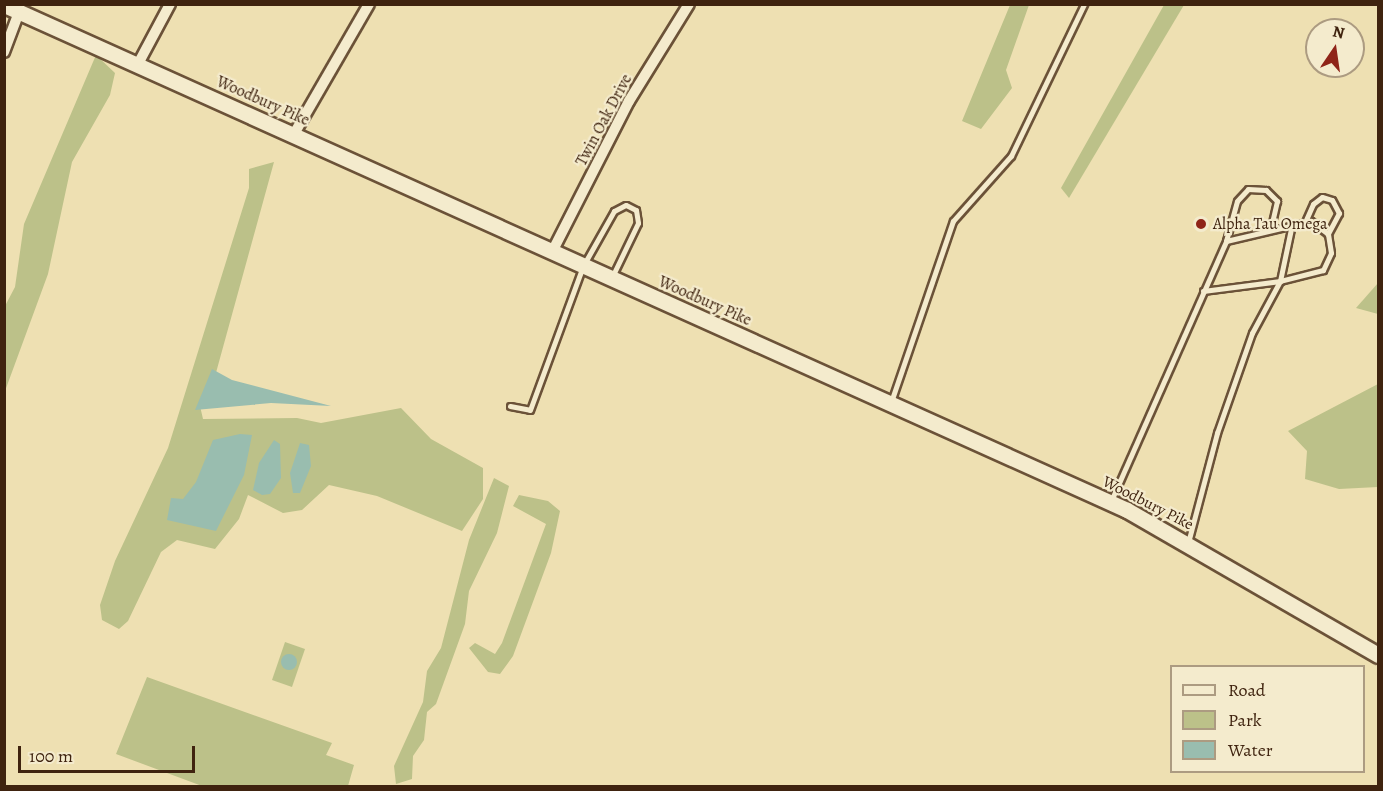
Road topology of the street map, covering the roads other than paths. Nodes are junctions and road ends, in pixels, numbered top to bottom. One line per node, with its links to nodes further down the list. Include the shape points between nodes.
1 (170, 4): 8 (street)
2 (369, 4): 9 (street)
3 (689, 4): 15 (street, Twin Oak Drive, via 629,101)
4 (1084, 4): 20 (lane, via 1011,156 953,221)
5 (4, 5): 6 (street, Woodbury Pike)
6 (19, 12): 7 (street); 8 (street, Woodbury Pike)
7 (4, 52)
8 (138, 64): 9 (street, Woodbury Pike)
9 (294, 134): 15 (street, Woodbury Pike)
10 (1305, 222): 11 (lane); 13 (lane); 13 (lane, via 1313,204 1322,197 1332,200 1339,213)
11 (1293, 224): 12 (lane); 18 (lane)
12 (1271, 228): 14 (lane); 14 (lane, via 1277,201 1266,190 1248,189 1237,201)
13 (1328, 234): 18 (lane, via 1331,253 1323,270)
14 (1226, 241): 19 (lane)
15 (552, 252): 16 (street, Woodbury Pike)
16 (583, 266): 17 (street, Woodbury Pike); 17 (lane, via 614,211 631,207 638,223); 21 (lane, via 530,410)
17 (612, 279): 20 (street, Woodbury Pike)
18 (1280, 281): 19 (lane); 23 (lane, via 1252,333 1221,422)
19 (1203, 291): 22 (lane)
20 (890, 404): 22 (street, Woodbury Pike)
21 (510, 406)
22 (1110, 502): 23 (street, Woodbury Pike)
23 (1188, 543): 24 (street, Woodbury Pike)
24 (1378, 655)

